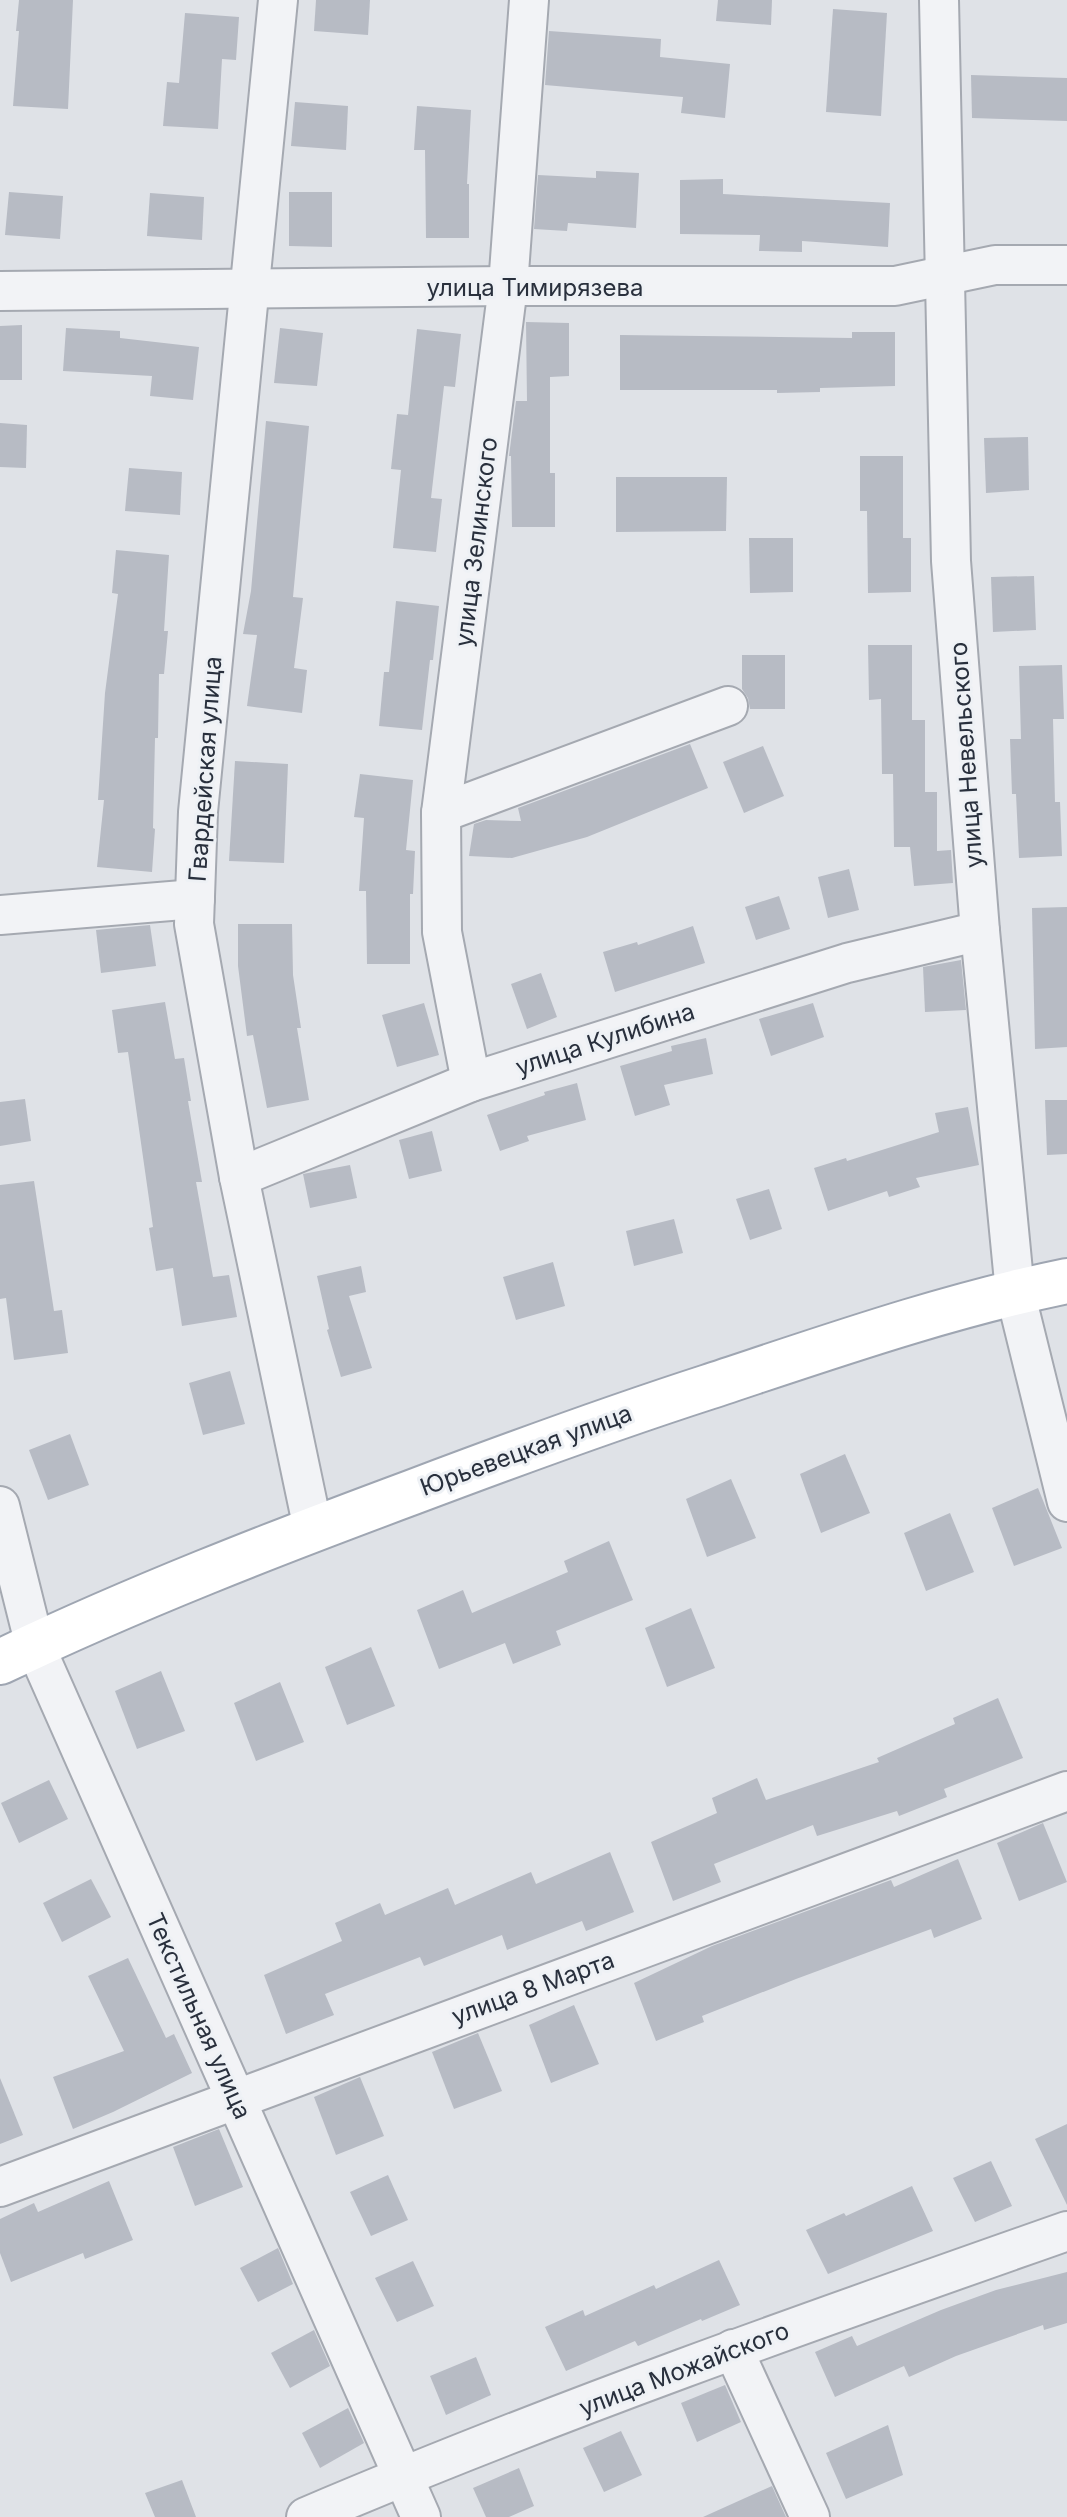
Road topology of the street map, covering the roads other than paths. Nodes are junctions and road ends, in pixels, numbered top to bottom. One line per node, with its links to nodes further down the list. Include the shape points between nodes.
1 (278, 0): 7 (street, Гвардейская улица)
2 (529, 0): 6 (street, улица Зелинского)
3 (939, 0): 5 (street, улица Невельского)
4 (1067, 265): 5 (street, улица Тимирязева, via 995,265)
5 (945, 276): 6 (street, улица Тимирязева, via 895,286); 13 (street, улица Невельского, via 951,561)
6 (508, 286): 7 (street, улица Тимирязева); 10 (street, улица Зелинского)
7 (251, 290): 8 (street, улица Тимирязева); 11 (street, Гвардейская улица, via 198,812)
8 (0, 291)
9 (728, 706): 10 (street)
10 (441, 813): 14 (street, улица Зелинского, via 442,932)
11 (195, 899): 12 (street); 15 (street, Гвардейская улица, via 194,924)
12 (0, 915)
13 (980, 931): 14 (street, улица Кулибина, via 847,963); 17 (street, улица Невельского)
14 (471, 1082): 15 (street, улица Кулибина)
15 (239, 1177): 20 (street, Гвардейская улица)
16 (1067, 1281): 17 (main road, Юрьевецкая улица)
17 (1015, 1292): 18 (street, улица Невельского); 20 (main road, Юрьевецкая улица, via 596,1423)
18 (1067, 1502)
19 (0, 1506): 21 (street, Текстильная улица)
20 (313, 1529): 21 (main road, Юрьевецкая улица)
21 (18, 1654): 23 (street, Текстильная улица)
22 (1067, 1791): 23 (street, улица 8 Марта)
23 (235, 2099): 24 (street, улица 8 Марта); 27 (street, Текстильная улица)
24 (0, 2187)
25 (1067, 2231): 26 (street, улица Можайского)
26 (733, 2349): 27 (street, улица Можайского); 30 (street)
27 (404, 2475): 28 (street, улица Можайского); 29 (street, Текстильная улица)
28 (306, 2517)
29 (421, 2517)
30 (810, 2517)

